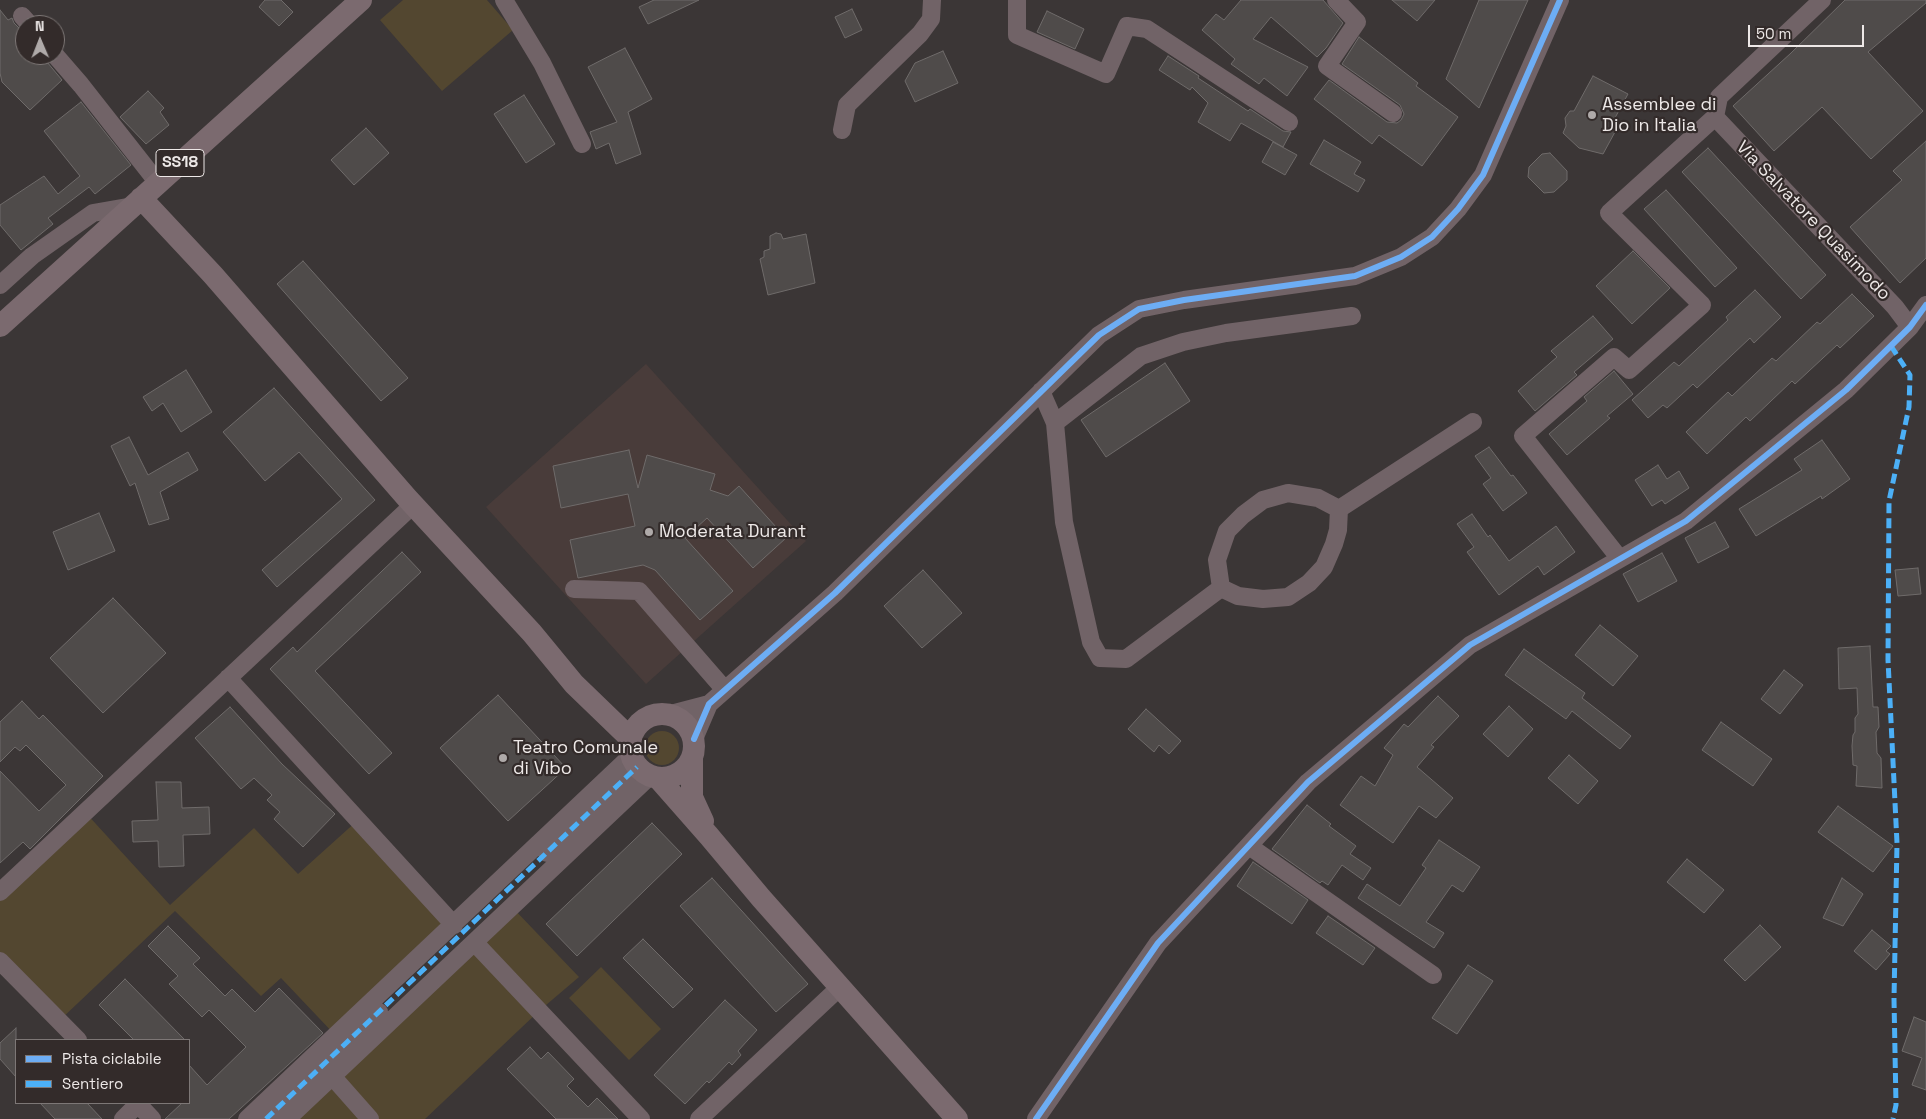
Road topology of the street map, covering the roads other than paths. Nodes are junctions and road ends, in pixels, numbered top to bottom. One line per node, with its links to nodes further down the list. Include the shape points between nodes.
1 (361, 0): 14 (main road, SS18)
2 (504, 0): 13 (street, via 542,63)
3 (932, 0): 12 (street, via 931,19 920,34 847,106)
4 (1017, 0): 11 (street, via 1017,35 1106,74 1127,26 1147,29)
5 (1336, 0): 9 (street, via 1357,22 1328,66)
6 (1560, 0): 21 (street, via 1483,175 1432,238 1400,257 1355,276 1140,309 1098,335)
7 (1822, 0): 10 (street, via 1720,97)
8 (63, 65): 14 (street)
9 (1393, 114)
10 (1714, 117): 20 (street, Via Salvatore Quasimodo); 26 (street, via 1609,213 1702,305 1629,370 1614,357 1523,436)
11 (1289, 122)
12 (842, 130)
13 (582, 144)
14 (158, 184): 15 (main road, SS18)
15 (137, 202): 16 (street, via 93,213 32,256); 19 (main road, SS18); 24 (main road, via 213,275)
16 (0, 285)
17 (1926, 305): 20 (street)
18 (1352, 316): 23 (street, via 1226,333 1183,342 1141,356)
19 (0, 326)
20 (1910, 326): 26 (street, via 1846,390 1686,520)
21 (1041, 391): 23 (street); 31 (street, via 835,593)
22 (1474, 422): 25 (street)
23 (1055, 423): 27 (street, via 1064,522 1091,642 1100,658 1126,659)
24 (413, 505): 29 (street); 30 (main road, via 532,633)
25 (1340, 509): 27 (street, via 1334,544 1324,567 1309,583 1288,596 1263,599 1238,596); 27 (street, via 1318,498 1288,494 1263,500 1243,515 1224,537 1217,560)
26 (1620, 558): 37 (street, via 1470,645 1308,782)
27 (1221, 588)
28 (574, 589): 31 (street, via 640,591)
29 (228, 678): 38 (street); 39 (street)
30 (574, 684): 33 (main road, via 618,712); 35 (main road)
31 (725, 690): 32 (street)
32 (709, 704): 33 (street); 34 (street)
33 (660, 715): 34 (main road, via 677,718 684,723 690,731); 35 (main road, via 642,722 633,732)
34 (693, 749): 35 (main road, via 686,768 668,778); 36 (main road, via 692,797)
35 (641, 763): 36 (main road); 39 (street); 40 (street); 51 (street)
36 (709, 836): 43 (main road)
37 (1249, 846): 42 (street); 57 (street, via 1158,943)
38 (0, 892)
39 (454, 925): 50 (street)
40 (474, 942): 45 (street); 54 (street)
41 (0, 961): 44 (street)
42 (1433, 975)
43 (840, 987): 55 (street); 56 (main road)
44 (77, 1039)
45 (332, 1076): 52 (street); 53 (street)
46 (137, 1104): 48 (street)
47 (139, 1104): 49 (street)
48 (123, 1119)
49 (152, 1119)
50 (247, 1119)
51 (266, 1119)
52 (287, 1119)
53 (370, 1119)
54 (641, 1119)
55 (699, 1119)
56 (957, 1119)
57 (1036, 1119)

